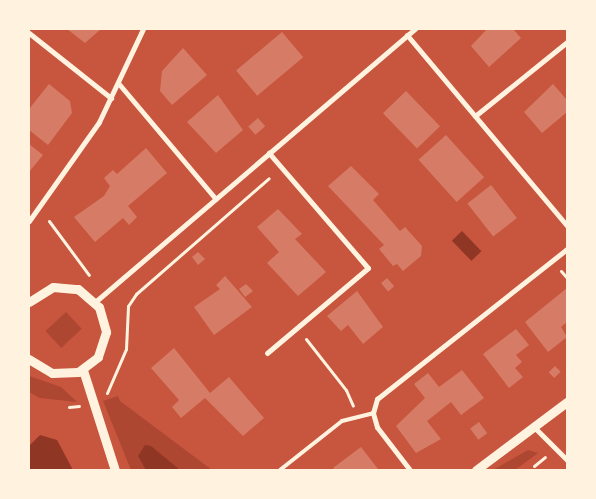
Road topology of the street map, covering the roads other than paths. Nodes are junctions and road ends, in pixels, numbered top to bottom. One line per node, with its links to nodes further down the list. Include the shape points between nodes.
1 (143, 29): 6 (street)
2 (415, 29): 4 (street)
3 (29, 33): 7 (street)
4 (407, 35): 8 (street); 9 (street)
5 (567, 42): 8 (street)
6 (119, 84): 7 (street); 10 (street)
7 (111, 98): 11 (street, via 63,178)
8 (475, 116): 12 (street)
9 (269, 153): 10 (street); 16 (street, via 368,268)
10 (216, 199): 15 (street)
11 (29, 221)
12 (567, 226)
13 (567, 249): 20 (street, via 382,392)
14 (29, 302): 15 (street, via 43,291 63,286 78,289)
15 (95, 302): 18 (street, via 105,319 106,338 98,357)
16 (267, 354)
17 (29, 360): 18 (street, via 52,374)
18 (83, 370): 23 (street)
19 (567, 402): 21 (street)
20 (373, 413): 24 (lane, via 342,421); 25 (street, via 377,427)
21 (536, 428): 22 (street); 26 (street)
22 (567, 460)
23 (114, 470)
24 (280, 470)
25 (410, 470)
26 (476, 470)

